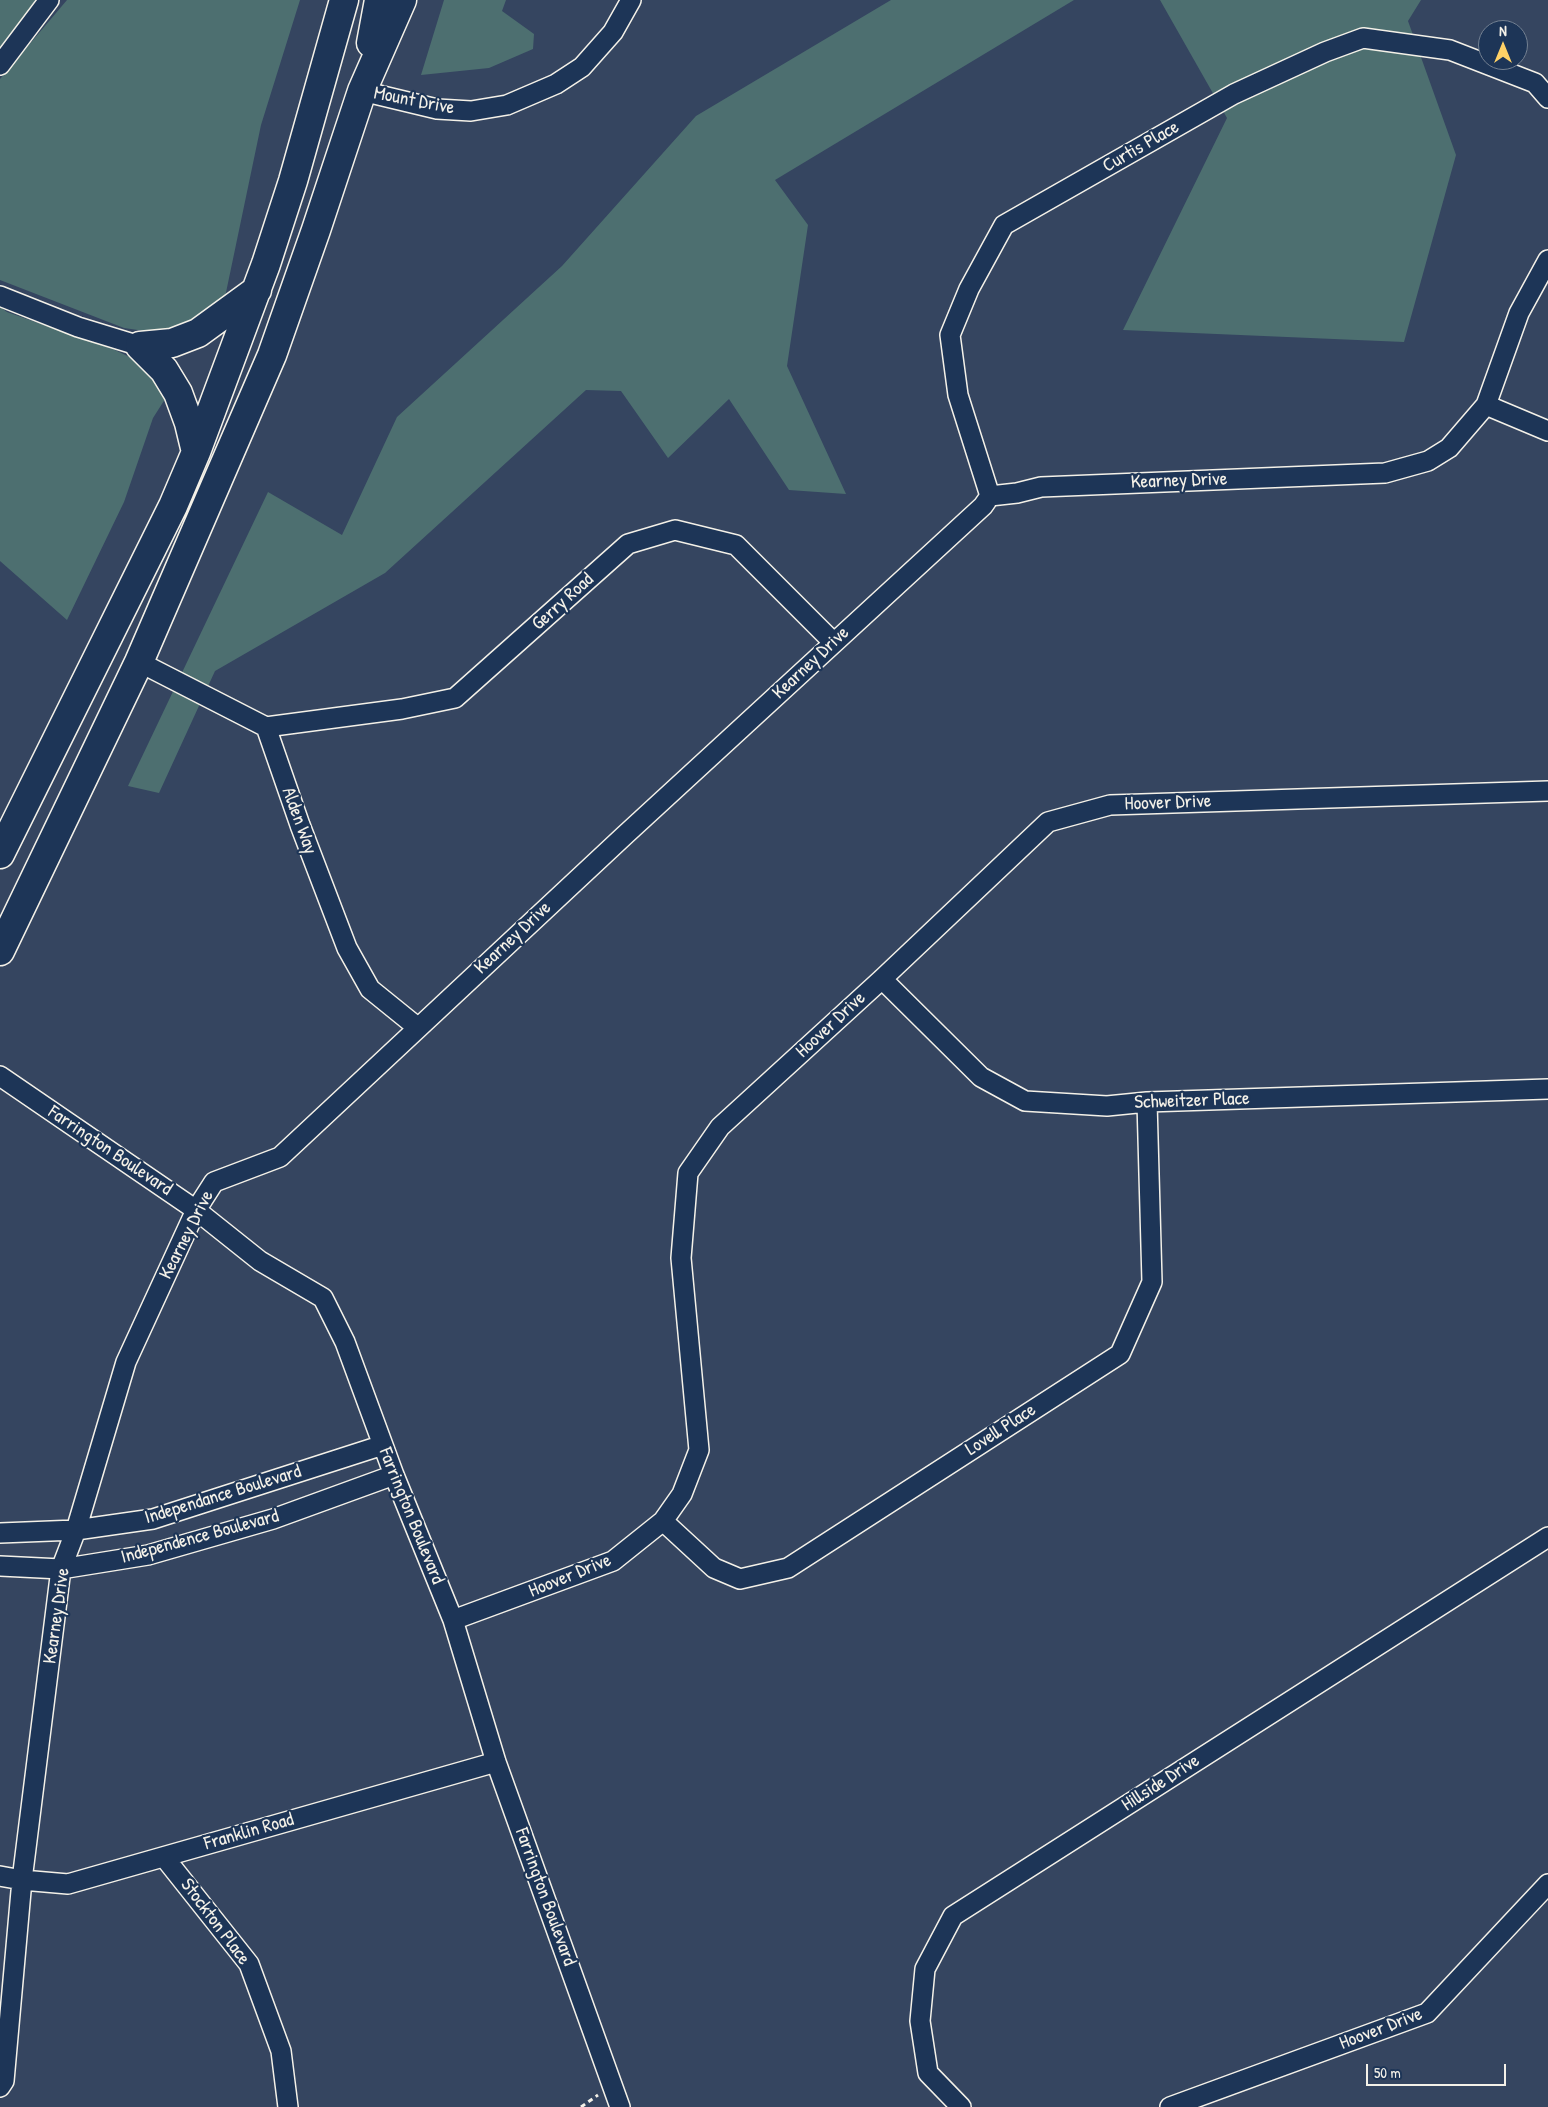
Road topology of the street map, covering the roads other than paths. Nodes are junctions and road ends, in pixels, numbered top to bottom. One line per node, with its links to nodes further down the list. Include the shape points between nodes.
1 (49, 0): 7 (street)
2 (324, 0): 11 (highway, via 279,172)
3 (344, 0): 11 (highway)
4 (379, 0): 8 (highway)
5 (402, 0): 8 (highway)
6 (631, 0): 8 (street, Mount Drive, via 613,32 582,66 556,84 507,105 470,110 437,109)
7 (0, 65)
8 (362, 91): 20 (highway, via 272,355)
9 (1548, 98): 18 (street, Curtis Place, via 1535,83 1450,50 1363,38 1234,94 1004,225 969,289 950,335 958,395)
10 (1548, 260): 15 (street, Kearney Drive, via 1519,312)
11 (266, 264): 12 (highway)
12 (257, 290): 14 (highway, via 198,333 172,343); 17 (highway)
13 (0, 296): 14 (street, via 78,327)
14 (140, 346): 17 (highway, via 164,370 178,393)
15 (1486, 405): 16 (street); 18 (street, Kearney Drive, via 1449,448 1428,461 1385,473 1041,486)
16 (1548, 432)
17 (196, 452): 23 (highway, via 169,515)
18 (990, 496): 19 (street, Kearney Drive, via 983,506)
19 (834, 642): 21 (street, Gerry Road, via 736,545 675,530 628,544 455,698 402,710); 26 (street, Kearney Drive)
20 (139, 662): 21 (street); 24 (highway)
21 (266, 727): 26 (street, Alden Way, via 347,948 370,988)
22 (1548, 791): 25 (street, Hoover Drive, via 1110,805 1048,822)
23 (0, 854)
24 (0, 951)
25 (882, 978): 29 (street, Schweitzer Place, via 981,1077 1026,1101 1107,1106); 33 (street, Hoover Drive, via 720,1127 688,1173 681,1258 699,1450 682,1494)
26 (417, 1027): 30 (street, Kearney Drive, via 280,1157 214,1182)
27 (0, 1076): 30 (street, Farrington Boulevard)
28 (1548, 1089): 29 (street, Schweitzer Place)
29 (1147, 1102): 33 (street, Lovell Place, via 1152,1282 1120,1354 788,1568 740,1579 714,1568)
30 (196, 1210): 31 (street, Farrington Boulevard, via 260,1261 323,1298 346,1342); 34 (street, Kearney Drive, via 126,1362)
31 (383, 1445): 32 (street, Farrington Boulevard); 34 (street, Independance Boulevard, via 153,1519)
32 (394, 1475): 38 (street, Independence Boulevard, via 273,1519 148,1555); 39 (street, Farrington Boulevard)
33 (663, 1521): 39 (street, Hoover Drive, via 613,1561)
34 (76, 1530): 35 (street, Independance Boulevard); 38 (street, Kearney Drive)
35 (0, 1533)
36 (1548, 1537): 48 (street, Hillside Drive, via 953,1916 925,1969 920,2021 928,2073)
37 (0, 1566): 38 (street, Independence Boulevard)
38 (61, 1569): 43 (street, Kearney Drive)
39 (453, 1620): 40 (street, Farrington Boulevard)
40 (496, 1762): 41 (street, Franklin Road); 47 (street, Farrington Boulevard)
41 (164, 1856): 43 (street, Franklin Road, via 68,1884); 46 (street, Stockton Place, via 249,1964 281,2051)
42 (0, 1876): 43 (street, Franklin Road)
43 (22, 1880): 45 (street, Kearney Drive, via 4,2081)
44 (1548, 1884): 49 (street, Hoover Drive, via 1427,2013)
45 (0, 2088)
46 (288, 2107)
47 (620, 2107)
48 (961, 2107)
49 (1170, 2107)

